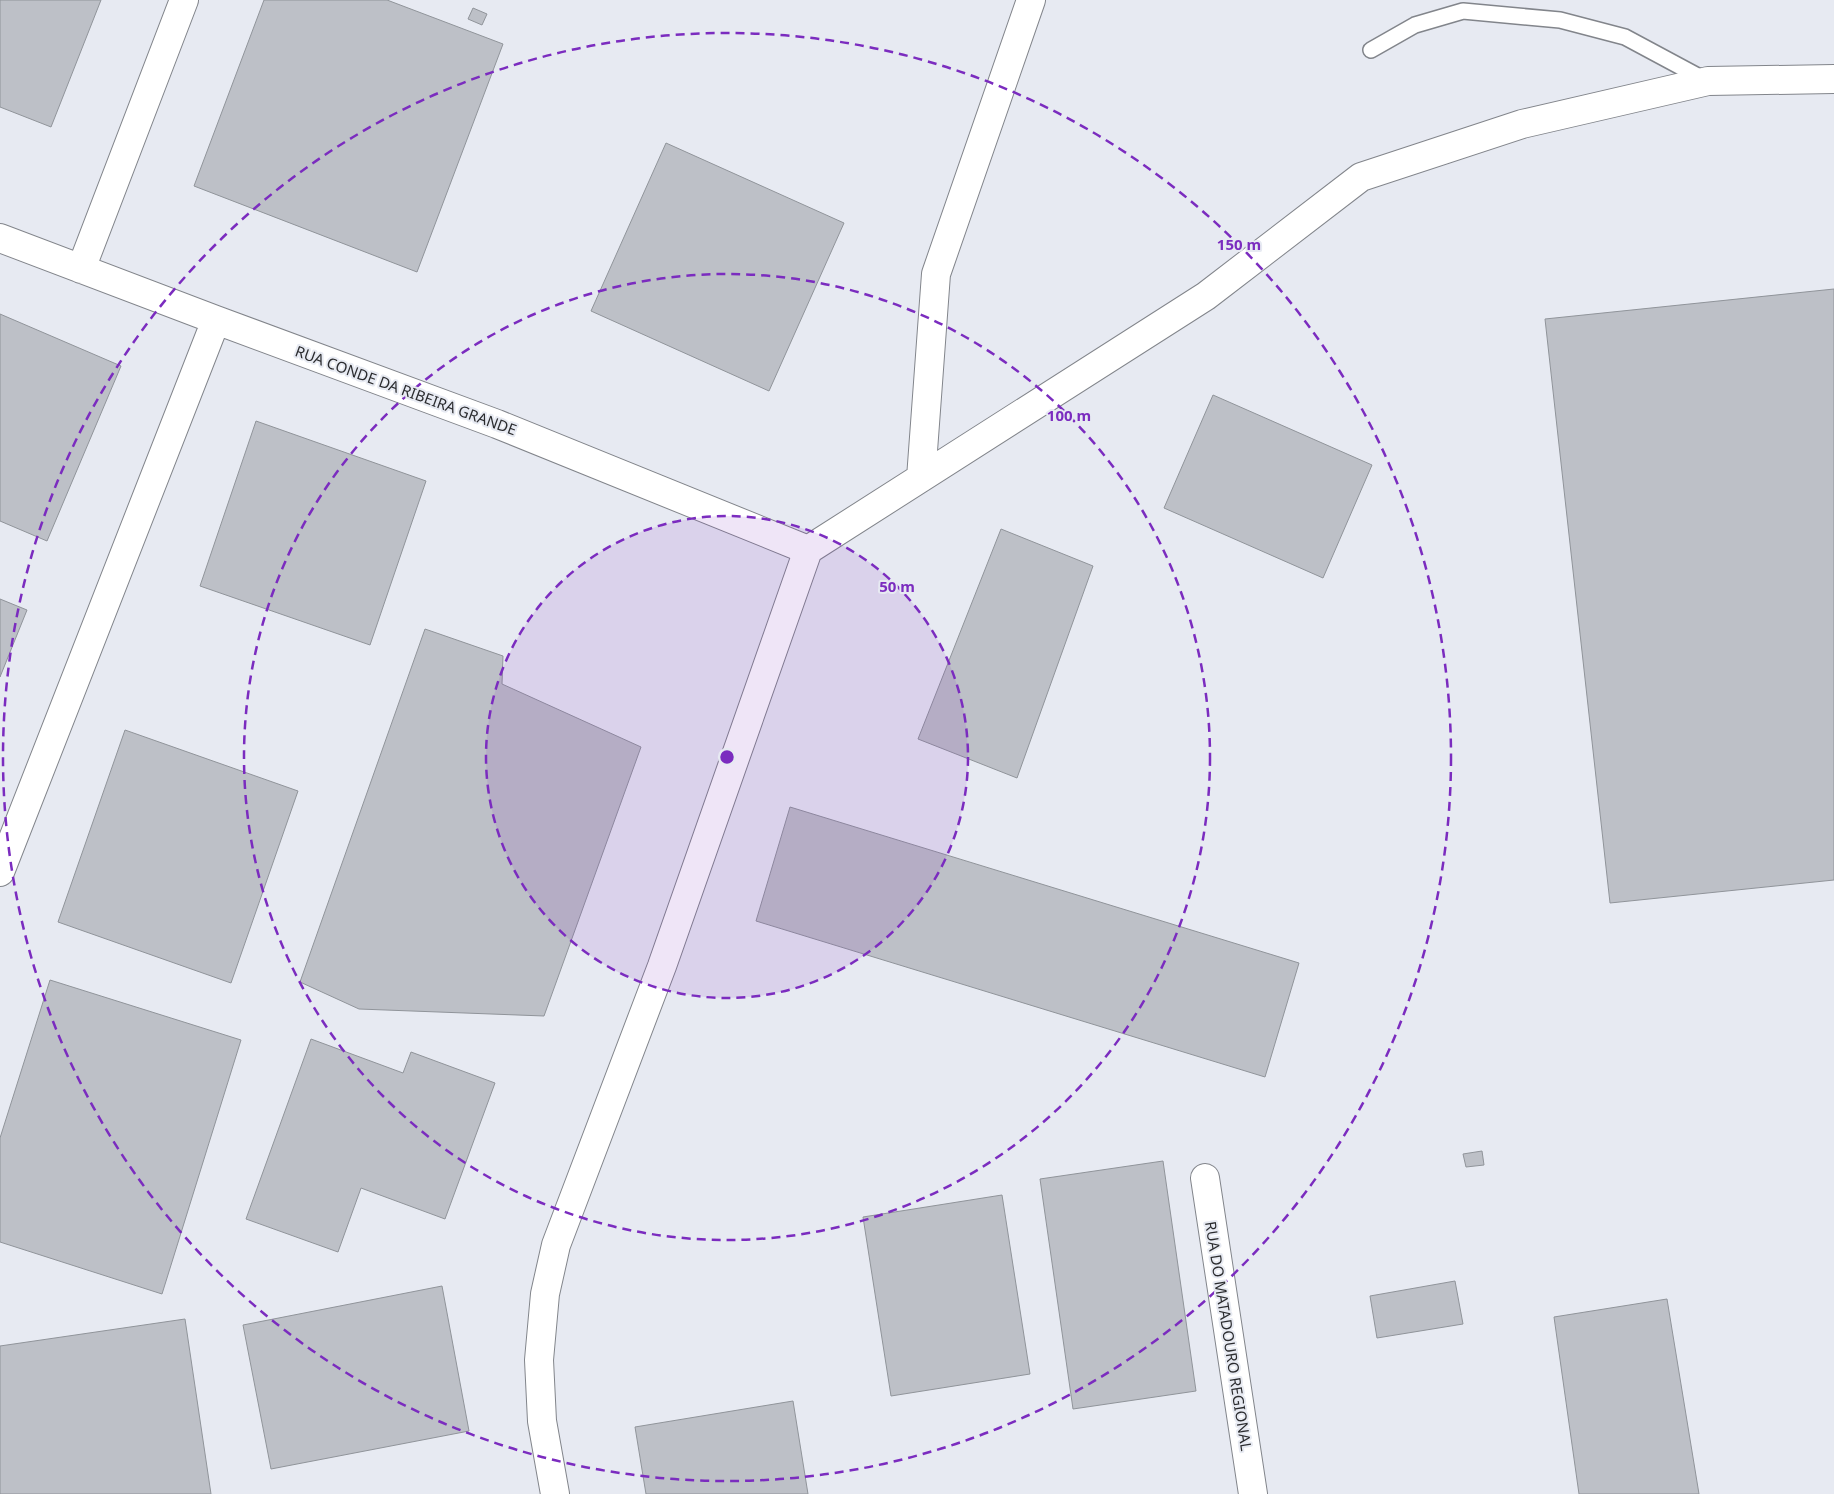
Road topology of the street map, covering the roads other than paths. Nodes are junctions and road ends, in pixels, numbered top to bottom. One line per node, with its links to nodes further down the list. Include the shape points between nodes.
1 (184, 0): 7 (street)
2 (1031, 0): 9 (street, via 936,274)
3 (1371, 50): 5 (lane, via 1415,25 1463,11 1531,17 1560,20 1625,37)
4 (1834, 79): 5 (street)
5 (1708, 82): 9 (street, via 1522,124 1361,176 1206,296)
6 (0, 238): 7 (street, RUA CONDE DA RIBEIRA GRANDE)
7 (81, 269): 8 (street, RUA CONDE DA RIBEIRA GRANDE)
8 (216, 320): 10 (street, RUA CONDE DA RIBEIRA GRANDE, via 498,424); 11 (street)
9 (921, 478): 10 (street)
10 (808, 550): 13 (street, via 662,966 556,1245 545,1294 539,1360 542,1421)
11 (0, 872)
12 (1205, 1178): 14 (street, RUA DO MATADOURO REGIONAL)
13 (555, 1494)
14 (1253, 1494)

